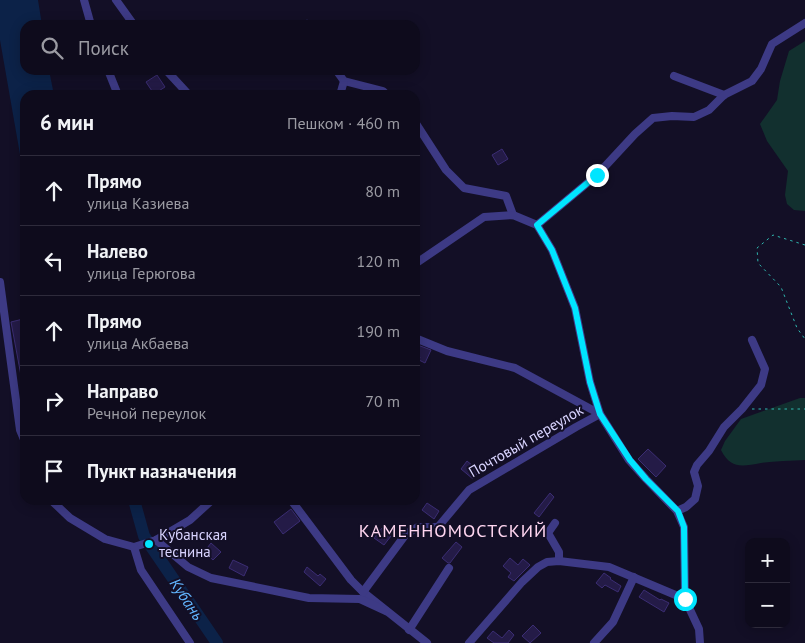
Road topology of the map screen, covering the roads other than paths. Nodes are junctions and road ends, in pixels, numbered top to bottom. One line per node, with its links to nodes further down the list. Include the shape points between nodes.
1 (84, 0): 3 (street)
2 (116, 0): 4 (street)
3 (90, 20)
4 (130, 20)
5 (805, 23): 15 (street, via 772,44 752,81)
6 (110, 75): 11 (street)
7 (171, 75): 12 (street)
8 (340, 75): 10 (street)
9 (674, 76): 15 (street)
10 (344, 81): 13 (street); 14 (street)
11 (116, 90)
12 (184, 90)
13 (341, 90)
14 (378, 90)
15 (724, 95): 18 (street, via 709,110 694,117 653,118 597,175)
16 (420, 130): 17 (street, via 446,170 464,188 506,196)
17 (513, 215): 18 (street); 19 (street, via 484,216)
18 (537, 225): 23 (street, via 552,250 575,308)
19 (420, 261)
20 (0, 282): 24 (street)
21 (420, 340): 23 (street, via 447,351 515,368)
22 (752, 340): 28 (street, via 765,369 761,385 724,427 697,465 694,472 698,486 695,498)
23 (600, 414): 28 (street, via 630,460); 36 (street, Почтовый переулок, via 469,490 438,527 418,527 406,534)
24 (20, 430)
25 (56, 505): 31 (street, via 70,518 105,539)
26 (206, 505): 30 (street, via 190,520)
27 (294, 505): 35 (street)
28 (678, 511): 38 (street, via 684,527)
29 (555, 523): 32 (street, via 548,533 559,552)
30 (156, 540): 31 (street); 37 (street, via 188,567 211,578 309,598)
31 (134, 547): 41 (street, via 141,570)
32 (559, 561): 34 (street, via 609,567); 43 (street, via 538,566)
33 (450, 568): 40 (street)
34 (634, 578): 38 (street); 44 (street, via 613,622)
35 (351, 580): 36 (street); 37 (street, via 355,585)
36 (363, 592): 39 (street)
37 (343, 598): 39 (street, via 360,600)
38 (685, 599): 45 (street, via 699,629)
39 (386, 611): 40 (street)
40 (409, 630): 42 (street)
41 (190, 643)
42 (427, 643)
43 (469, 643)
44 (594, 643)
45 (700, 643)

